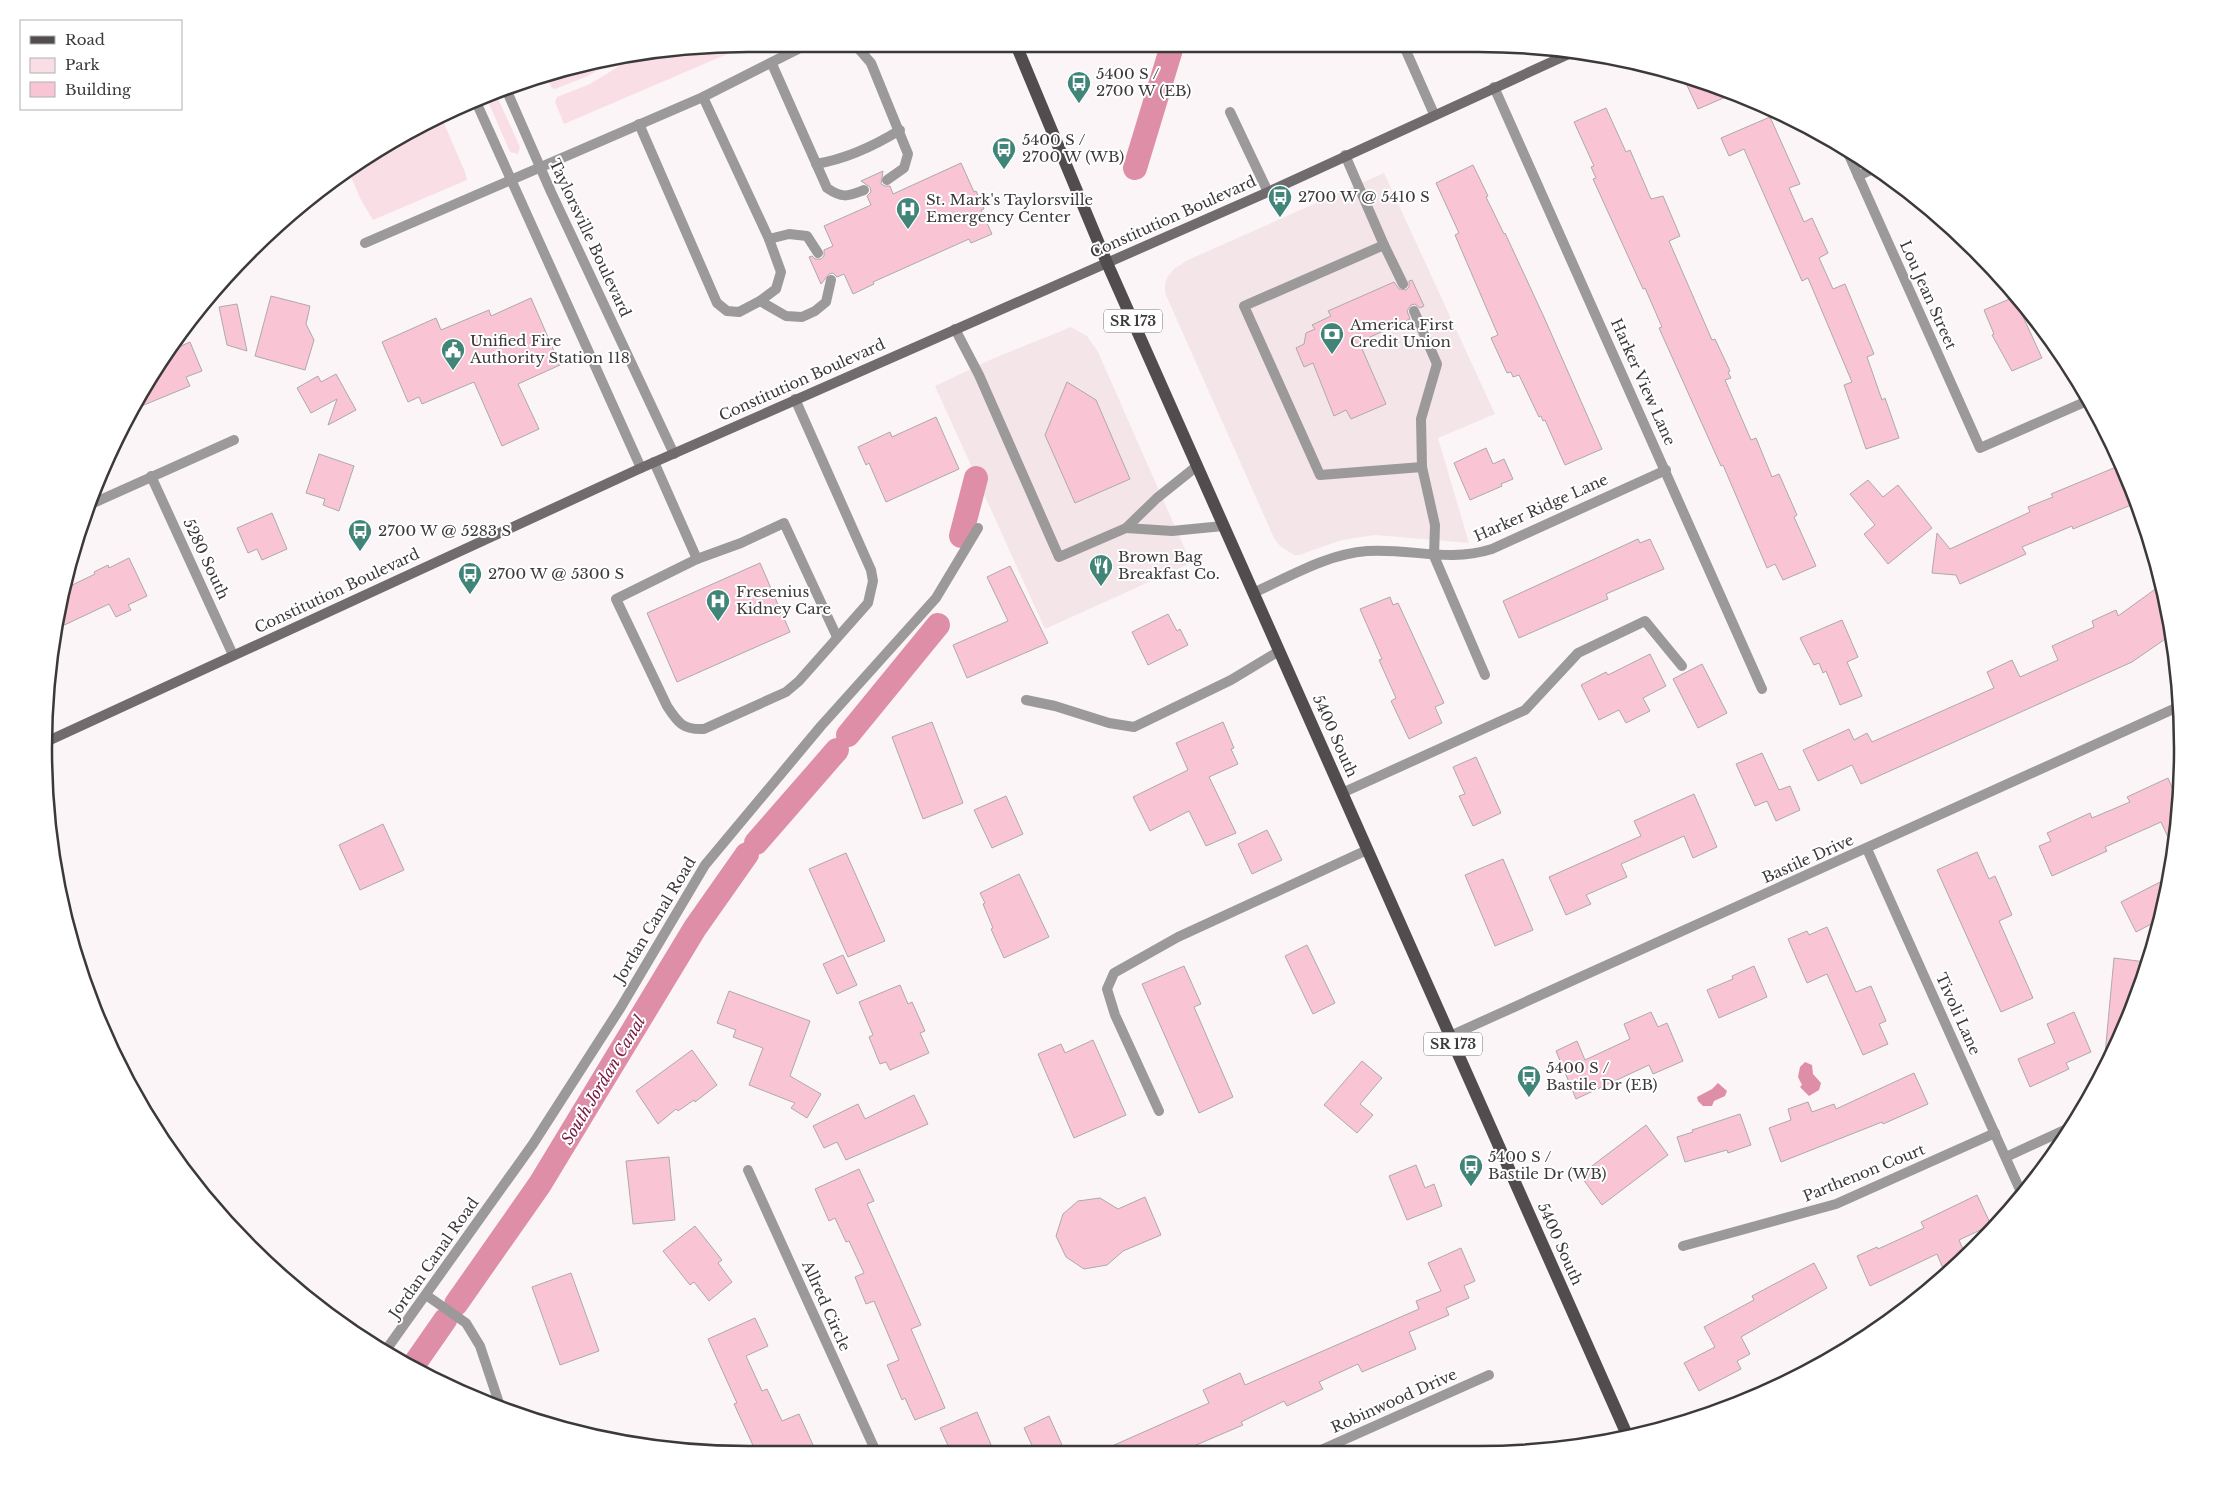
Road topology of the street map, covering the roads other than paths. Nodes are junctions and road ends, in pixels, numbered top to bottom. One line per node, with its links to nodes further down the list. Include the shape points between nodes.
1 (793, 52): 6 (street)
2 (861, 52): 14 (street, via 871,63)
3 (1019, 52): 29 (main road, 5400 South / SR 173)
4 (1407, 52): 12 (street)
5 (1561, 57): 7 (main road, Constitution Boulevard)
6 (772, 64): 9 (street); 17 (street)
7 (1494, 87): 12 (main road, Constitution Boulevard); 43 (street, Harker View Lane)
8 (508, 96): 18 (street, Taylorsville Boulevard)
9 (702, 97): 13 (street); 25 (street)
10 (479, 107): 21 (street)
11 (1230, 112): 24 (street)
12 (1434, 114): 15 (main road, Constitution Boulevard)
13 (639, 124): 18 (street); 32 (street, via 717,303 727,311 738,312)
14 (900, 130): 17 (street, via 879,143 832,162); 22 (street, via 908,154 904,168)
15 (1345, 156): 24 (main road, Constitution Boulevard); 27 (street)
16 (1852, 163): 20 (street, Lou Jean Street)
17 (816, 164): 23 (street, via 827,188 835,194 847,197)
18 (540, 166): 21 (street); 38 (street, Taylorsville Boulevard)
19 (1867, 172): 20 (street)
20 (1858, 176): 36 (street, Lou Jean Street, via 1980,448)
21 (511, 178): 26 (street); 42 (street)
22 (887, 180)
23 (864, 190)
24 (1268, 192): 29 (main road, Constitution Boulevard)
25 (768, 238): 28 (street, via 790,234 807,236); 32 (street, via 781,272 776,289)
26 (365, 243)
27 (1384, 245): 31 (street); 41 (street, via 1244,306 1320,474)
28 (818, 253)
29 (1107, 262): 34 (main road, Constitution Boulevard); 40 (main road, 5400 South / SR 173)
30 (830, 280): 32 (street, via 826,302 802,317 786,316)
31 (1403, 284)
32 (760, 301)
33 (1414, 310): 41 (street, via 1437,364 1422,419)
34 (955, 328): 35 (main road, Constitution Boulevard); 48 (street, via 1059,557)
35 (794, 400): 38 (main road, Constitution Boulevard); 52 (street, via 871,570 873,581 868,603)
36 (2081, 402)
37 (234, 440): 44 (street)
38 (674, 454): 39 (main road, Constitution Boulevard)
39 (654, 462): 42 (main road, Constitution Boulevard); 50 (street)
40 (1197, 466): 46 (main road, 5400 South / SR 173); 48 (street)
41 (1422, 467): 49 (street, via 1435,525)
42 (641, 468): 54 (main road, Constitution Boulevard)
43 (1666, 470): 49 (street, Harker Ridge Lane, via 1492,549 1476,554); 57 (street, Harker View Lane)
44 (151, 476): 45 (street); 54 (street, 5280 South)
45 (99, 500)
46 (1223, 526): 48 (street, via 1172,531); 51 (main road, 5400 South / SR 173)
47 (978, 528): 72 (street, Jordan Canal Road, via 936,598 821,726 704,865 621,1007 548,1120)
48 (1126, 528)
49 (1434, 556): 51 (street, Harker Ridge Lane, via 1366,551 1338,556); 56 (street)
50 (697, 560): 52 (street, via 784,523); 52 (street, via 616,599 667,706 676,720 691,730 704,729 786,692)
51 (1253, 593): 53 (main road, 5400 South / SR 173)
52 (837, 637)
53 (1279, 651): 58 (street, via 1231,680 1134,727); 61 (main road, 5400 South / SR 173)
54 (233, 655): 60 (main road, Constitution Boulevard)
55 (1682, 666): 61 (street, via 1645,621 1578,653 1525,710)
56 (1485, 675)
57 (1762, 689)
58 (1026, 700)
59 (2172, 710): 62 (street, Bastile Drive)
60 (52, 738)
61 (1342, 793): 63 (main road, 5400 South / SR 173)
62 (1867, 849): 64 (street, Bastile Drive); 67 (street, Tivoli Lane)
63 (1368, 850): 64 (main road, 5400 South / SR 173); 65 (street, via 1178,937 1114,973 1107,989)
64 (1450, 1036): 76 (main road, 5400 South / SR 173)
65 (1159, 1111)
66 (2059, 1132): 68 (street)
67 (1995, 1133): 68 (street, Tivoli Lane); 71 (street, Parthenon Court, via 1836,1204)
68 (2006, 1156): 70 (street, Tivoli Lane)
69 (748, 1170): 77 (street, Allred Circle)
70 (2019, 1186)
71 (1683, 1246)
72 (426, 1295): 73 (street, Jordan Canal Road); 75 (street, via 466,1323 480,1346)
73 (390, 1345)
74 (1489, 1375): 78 (street, Robinwood Drive)
75 (498, 1398)
76 (1625, 1429)
77 (872, 1446)
78 (1330, 1446)

